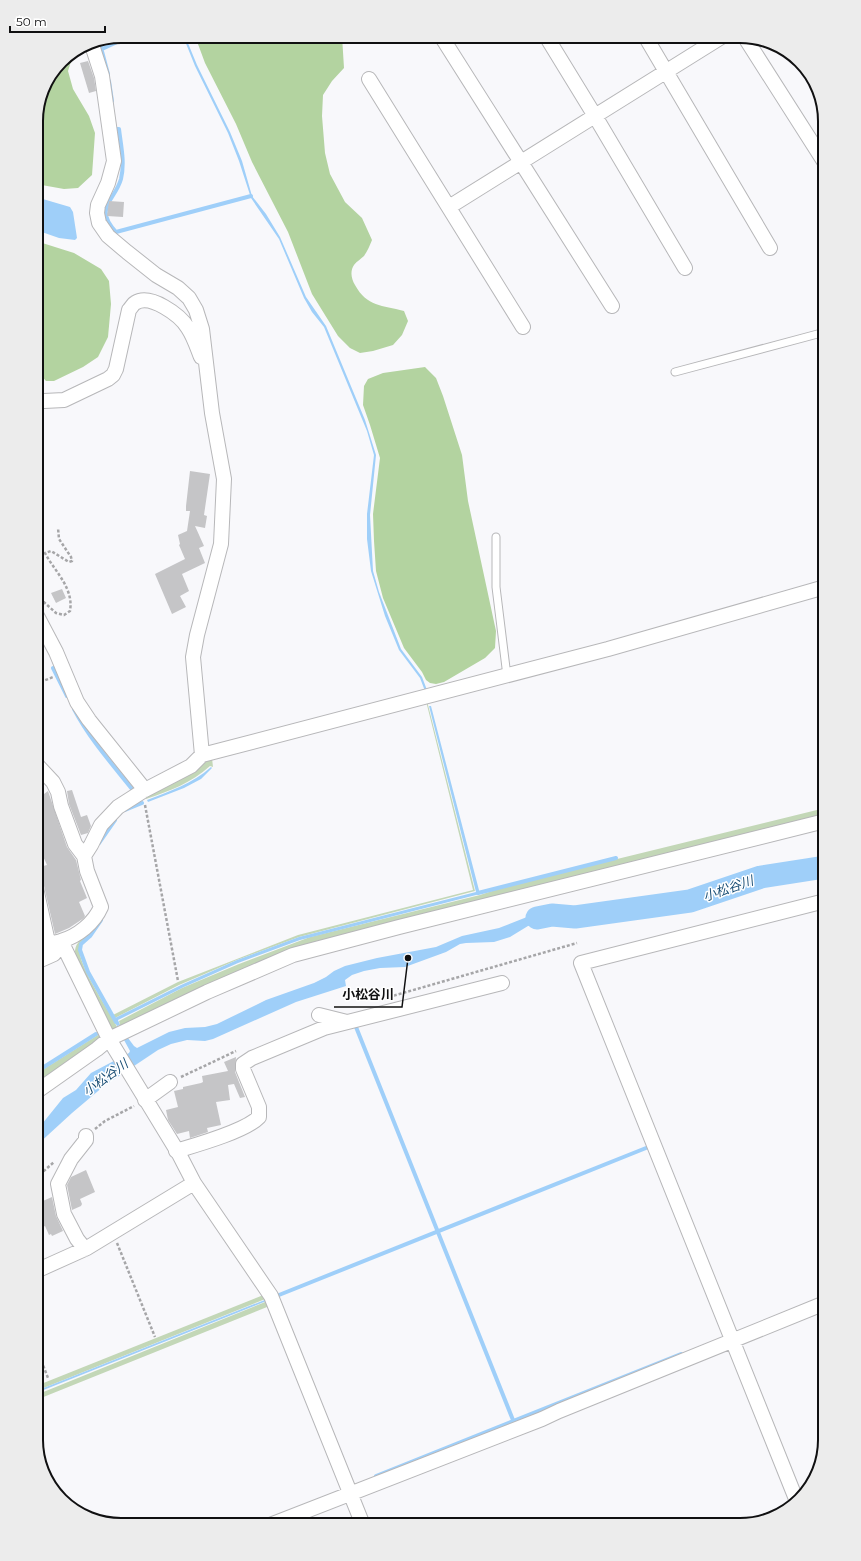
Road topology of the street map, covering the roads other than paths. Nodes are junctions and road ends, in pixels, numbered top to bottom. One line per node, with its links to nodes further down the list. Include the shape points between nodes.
1 (445, 43): 11 (street)
2 (550, 43): 9 (street)
3 (649, 43): 7 (street)
4 (712, 43): 7 (street)
5 (749, 44): 10 (street)
6 (93, 48): 18 (street, via 102,76 114,160 108,183 98,205 99,223 108,236 127,252 189,298 202,329)
7 (666, 72): 9 (street); 13 (street)
8 (369, 79): 12 (street)
9 (595, 116): 11 (street); 14 (street)
10 (818, 152)
11 (521, 161): 12 (street); 15 (street)
12 (448, 207): 16 (street)
13 (770, 248)
14 (685, 268)
15 (612, 306)
16 (523, 327)
17 (818, 334): 19 (lane)
18 (206, 370): 20 (street, via 193,337 178,316 158,304 143,300 134,303 129,310 113,375 64,400); 25 (street, via 224,479 221,544 193,657)
19 (675, 372)
20 (44, 401)
21 (496, 537): 24 (lane, via 496,587)
22 (818, 589): 24 (street)
23 (43, 627): 27 (street, via 77,702)
24 (507, 676): 25 (street)
25 (202, 755): 27 (street, via 191,766)
26 (43, 771): 29 (street, via 58,792 76,844)
27 (143, 791): 29 (street, via 118,807 102,825)
28 (818, 823): 37 (street, via 399,927 293,956 207,992)
29 (84, 856): 32 (street, via 101,907 97,916 85,929)
30 (818, 903): 47 (street, via 581,964)
31 (43, 922): 32 (street)
32 (48, 943): 33 (street, via 54,954); 37 (street)
33 (43, 959)
34 (502, 983): 36 (street)
35 (319, 1015): 36 (street)
36 (347, 1022): 42 (street, via 324,1028 243,1064 259,1107 259,1117 236,1130)
37 (111, 1043): 39 (street, via 97,1049); 40 (street)
38 (170, 1082): 40 (street)
39 (43, 1087)
40 (143, 1097): 42 (street)
41 (86, 1136): 44 (street, via 86,1140 71,1159 58,1184 64,1214)
42 (176, 1151): 43 (street)
43 (194, 1183): 44 (street); 48 (street, via 272,1298)
44 (85, 1249): 45 (street)
45 (43, 1269)
46 (818, 1306): 47 (street)
47 (732, 1341): 48 (street, via 542,1419); 49 (street)
48 (350, 1493): 50 (street); 51 (street)
49 (795, 1496)
50 (288, 1518)
51 (360, 1518)

